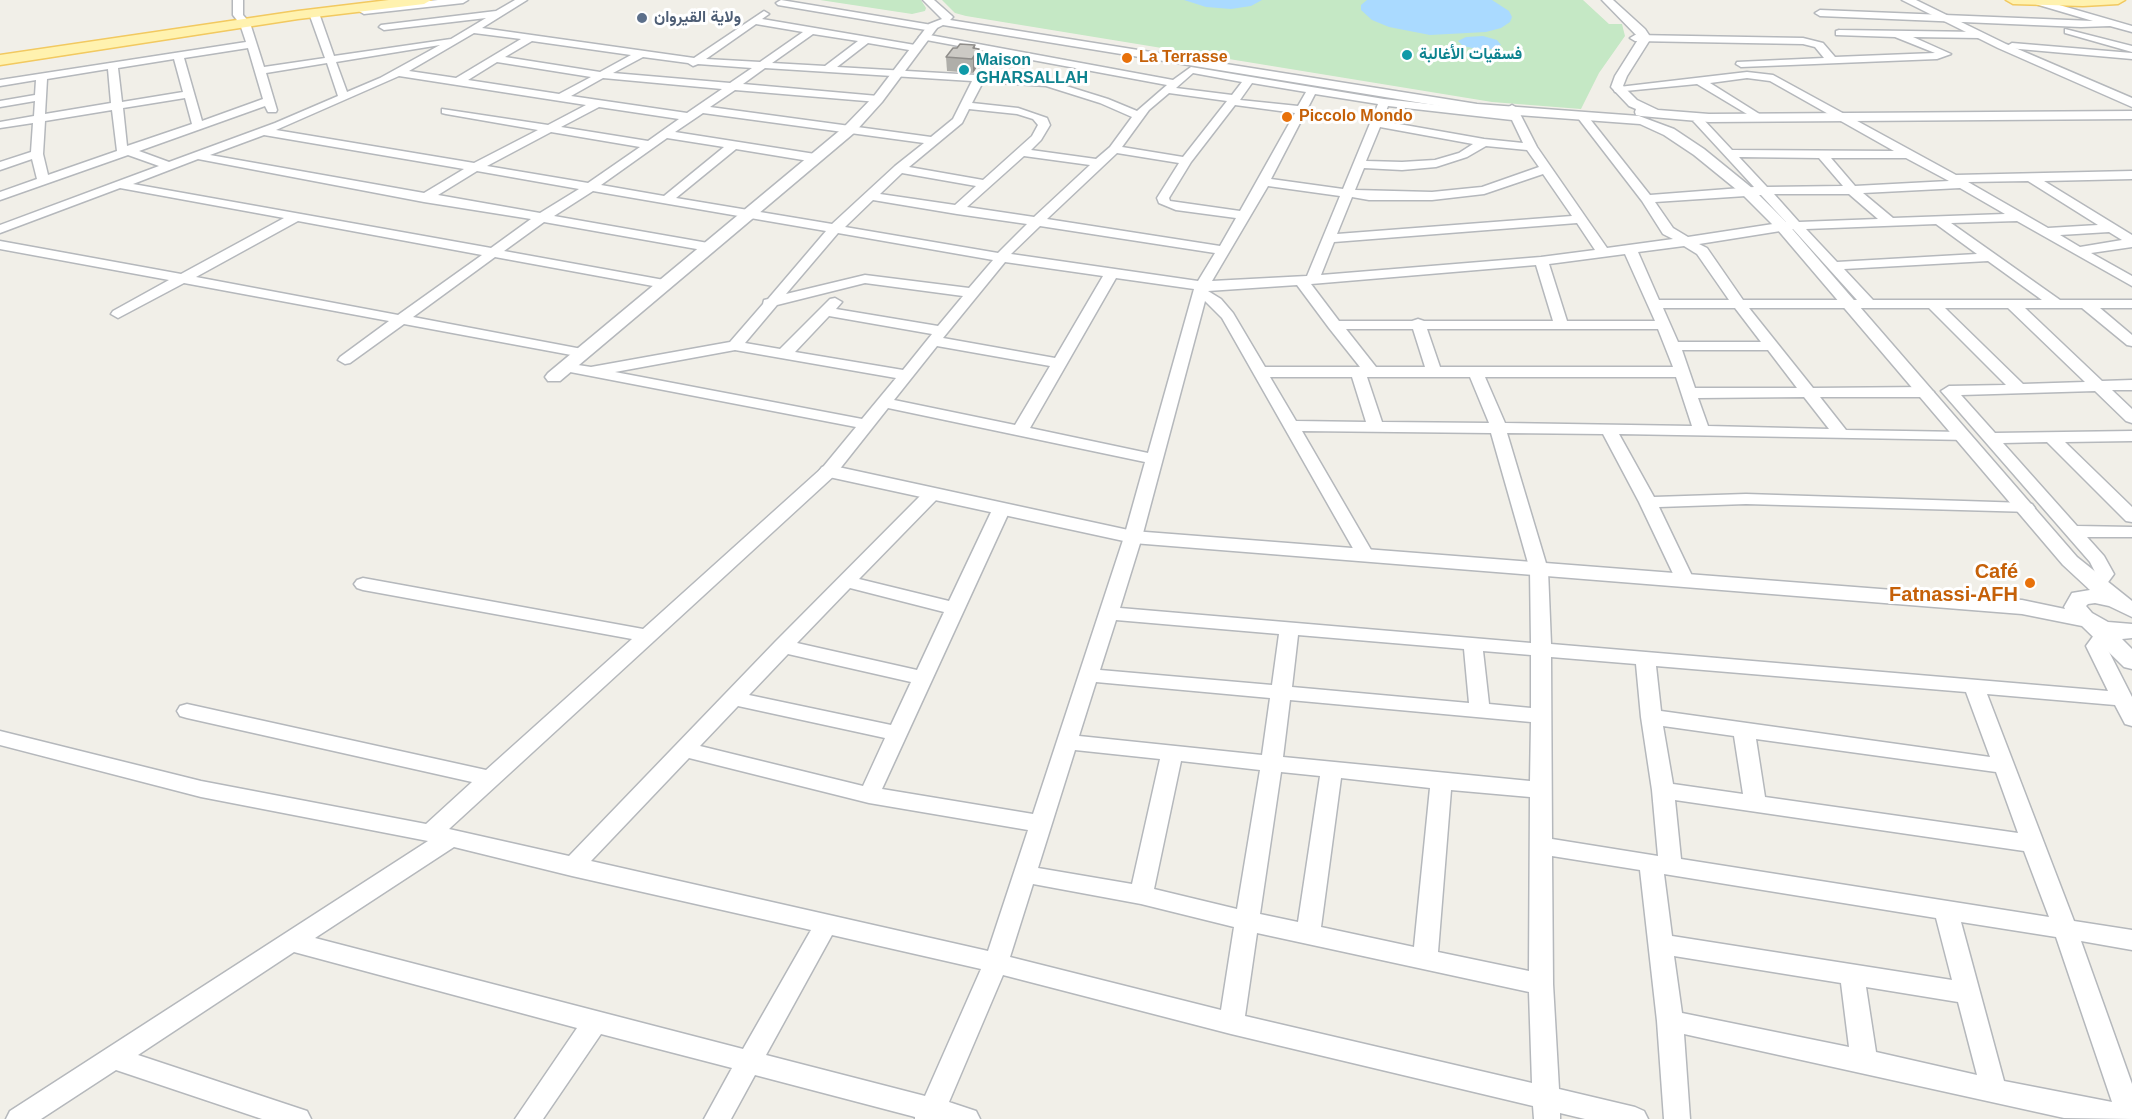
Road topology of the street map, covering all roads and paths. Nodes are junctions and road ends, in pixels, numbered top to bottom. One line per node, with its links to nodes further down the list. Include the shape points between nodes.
1 (238, 0): 24 (street, via 238,15)
2 (396, 0): 24 (main road)
3 (424, 0): 24 (main road)
4 (463, 0): 16 (street)
5 (522, 0): 17 (street)
6 (809, 0): 23 (street)
7 (1597, 0): 36 (street)
8 (1607, 0): 36 (street, via 1641,31)
9 (1907, 0): 20 (street)
10 (1916, 0): 20 (street)
11 (2013, 0): 13 (main road)
12 (2118, 0): 14 (main road)
13 (2035, 1): 14 (main road); 26 (street)
14 (2060, 1)
15 (784, 2): 21 (street); 23 (street)
16 (374, 10): 19 (street); 34 (street)
17 (502, 13): 28 (street); 34 (street)
18 (1820, 13): 20 (street)
19 (315, 16): 24 (street); 53 (street)
20 (1947, 17): 22 (street); 33 (street); 42 (street)
21 (755, 21): 29 (street); 55 (street)
22 (2037, 21): 25 (street); 30 (street, via 2047,29)
23 (934, 22): 38 (street); 40 (street); 44 (street); 65 (street); 98 (street)
24 (244, 23): 41 (street); 45 (street); 52 (main road)
25 (2065, 23): 26 (street); 30 (street)
26 (2110, 23): 27 (street)
27 (2132, 29)
28 (474, 30): 35 (street); 37 (street)
29 (812, 30): 38 (street); 59 (street)
30 (2073, 31): 43 (street)
31 (1839, 33): 32 (street)
32 (1897, 34): 33 (street); 51 (street, via 1946,54)
33 (1980, 36): 49 (street)
34 (389, 38): 37 (street); 53 (street)
35 (530, 38): 46 (street); 50 (street)
36 (1640, 39): 39 (street); 80 (street, via 1618,80); 107 (street, via 1612,74 1610,85 1618,97)
37 (457, 40): 64 (street)
38 (866, 40): 61 (street)
39 (1757, 40): 51 (street, via 1810,42 1819,45); 56 (street)
40 (1080, 43): 54 (street); 98 (street)
41 (252, 44): 47 (street); 62 (street)
42 (2012, 46): 48 (street); 49 (street)
43 (2132, 49)
44 (998, 50): 54 (street); 69 (street)
45 (70, 52): 52 (street); 63 (street)
46 (641, 54): 55 (street); 66 (street)
47 (178, 56): 60 (street); 82 (street)
48 (2132, 56)
49 (2031, 57): 58 (street); 89 (street)
50 (496, 59): 66 (street); 72 (street)
51 (1831, 59): 56 (street)
52 (0, 60)
53 (331, 60): 62 (street); 84 (street)
54 (1054, 60): 57 (street)
55 (695, 62): 59 (street); 74 (street)
56 (1778, 62): 68 (street, via 1737,65)
57 (1073, 64): 76 (street); 77 (street)
58 (2132, 64)
59 (763, 65): 70 (street); 78 (street)
60 (113, 66): 63 (street); 93 (street)
61 (828, 69): 65 (street); 70 (street)
62 (260, 71): 88 (street)
63 (70, 72): 67 (street)
64 (399, 73): 72 (street); 84 (street)
65 (896, 74): 69 (street); 86 (street)
66 (600, 75): 74 (street); 85 (street)
67 (42, 76): 75 (street); 83 (street)
68 (1722, 78): 73 (street); 104 (street, via 1753,74 1773,78)
69 (979, 79): 76 (street); 94 (street)
70 (791, 80): 78 (street); 81 (street)
71 (1249, 80): 77 (street, via 1191,70); 79 (street); 87 (street)
72 (459, 81): 85 (street)
73 (1700, 81): 80 (street); 103 (street)
74 (663, 82): 78 (street)
75 (0, 83)
76 (1047, 83): 102 (street, via 1104,101)
77 (1170, 87): 87 (street); 102 (street)
78 (730, 88): 95 (street)
79 (1312, 90): 90 (street); 96 (street)
80 (1619, 90): 107 (street)
81 (807, 93): 86 (street); 106 (street)
82 (189, 94): 93 (street); 111 (street)
83 (42, 97): 92 (street); 105 (street)
84 (344, 97): 112 (street)
85 (561, 97): 91 (street)
86 (878, 99): 114 (street)
87 (1234, 100): 96 (street); 133 (street)
88 (268, 101): 111 (street); 112 (street)
89 (2132, 101)
90 (1384, 102): 98 (street); 109 (street)
91 (597, 103): 101 (street); 113 (street)
92 (0, 104)
93 (116, 106): 105 (street); 125 (street, via 120,144)
94 (967, 106): 119 (street, via 958,121); 126 (street, via 1017,111 1043,120 1043,130)
95 (700, 109): 101 (street); 106 (street)
96 (1301, 110): 145 (street)
97 (447, 111): 113 (street)
98 (1513, 112): 99 (street); 107 (street); 123 (street)
99 (1582, 116): 107 (street); 159 (street)
100 (2132, 116): 104 (street)
101 (689, 117): 117 (street)
102 (1138, 117): 124 (street)
103 (1757, 117): 104 (street); 107 (street)
104 (1838, 117): 108 (street); 130 (street)
105 (41, 118): 110 (street); 128 (street)
106 (771, 119): 114 (street)
107 (1652, 119): 108 (street); 152 (street)
108 (1699, 121): 127 (street)
109 (1377, 123): 116 (street); 118 (street)
110 (0, 125)
111 (198, 125): 125 (street)
112 (279, 125): 115 (street)
113 (549, 128): 121 (street); 138 (street)
114 (849, 130): 119 (street); 132 (street)
115 (263, 131): 131 (street); 138 (street)
116 (1420, 131): 118 (street); 120 (street)
117 (665, 134): 121 (street); 122 (street)
118 (1371, 137): 135 (street)
119 (934, 141): 139 (street)
120 (1484, 142): 123 (street); 135 (street, via 1463,155 1436,163)
121 (650, 145): 150 (street)
122 (734, 145): 132 (street); 158 (street)
123 (1531, 147): 140 (street)
124 (1114, 149): 133 (street); 134 (street)
125 (126, 151): 137 (street); 144 (street)
126 (1021, 152): 134 (street); 147 (street)
127 (1727, 153): 129 (street); 153 (street)
128 (37, 154): 136 (street); 144 (street)
129 (1823, 155): 130 (street); 151 (street)
130 (1907, 155): 146 (street)
131 (197, 156): 137 (street); 157 (street)
132 (815, 158): 161 (street)
133 (1186, 161): 162 (street, via 1163,201)
134 (1098, 164): 169 (street)
135 (1360, 164): 154 (street)
136 (0, 166)
137 (170, 166): 149 (street)
138 (476, 167): 150 (street); 157 (street)
139 (899, 169): 147 (street); 156 (street)
140 (1546, 169): 154 (street, via 1507,184 1458,194 1387,197); 166 (street)
141 (2115, 175): 142 (street); 143 (street); 148 (street)
142 (2132, 175)
143 (2030, 177): 146 (street); 171 (street)
144 (43, 180): 155 (street)
145 (1264, 182): 154 (street); 162 (street)
146 (1959, 182): 151 (street); 164 (street)
147 (985, 184): 160 (street)
148 (2132, 184)
149 (120, 185): 163 (street); 172 (street)
150 (591, 186): 158 (street); 165 (street)
151 (1852, 190): 153 (street); 168 (street)
152 (1747, 191): 153 (street); 159 (street); 170 (street)
153 (1765, 191): 170 (street)
154 (1348, 193): 175 (street)
155 (0, 196)
156 (869, 196): 160 (street); 173 (street)
157 (424, 198): 165 (street)
158 (667, 199): 161 (street)
159 (1647, 199): 176 (street, via 1668,231)
160 (957, 210): 169 (street)
161 (748, 213): 173 (street); 179 (street)
162 (1242, 215): 181 (street)
163 (296, 217): 183 (street); 190 (street)
164 (2018, 217): 167 (street); 174 (street)
165 (541, 218): 179 (street); 183 (street)
166 (1579, 219): 175 (street); 184 (street)
167 (1937, 219): 168 (street); 185 (street)
168 (1889, 221): 170 (street)
169 (1034, 222): 181 (street); 186 (street)
170 (1789, 225): 176 (street); 188 (street); 199 (street)
171 (2110, 228): 174 (street); 177 (street)
172 (0, 229)
173 (835, 229): 186 (street); 197 (street)
174 (2045, 232): 182 (street)
175 (1329, 239): 191 (street)
176 (1687, 241): 180 (street); 198 (street, via 1702,251)
177 (2132, 242): 182 (street)
178 (0, 245): 190 (street)
179 (708, 247): 194 (street)
180 (1630, 249): 184 (street); 201 (street)
181 (1223, 250): 195 (street)
182 (2078, 251): 193 (street)
183 (494, 253): 194 (street); 209 (street)
184 (1604, 253): 187 (street)
185 (1989, 256): 188 (street); 205 (street)
186 (1001, 257): 189 (street); 196 (street)
187 (1541, 261): 191 (street); 211 (street)
188 (1835, 266): 200 (street)
189 (1110, 274): 195 (street); 222 (street)
190 (182, 279): 208 (street); 209 (street)
191 (1307, 280): 195 (street); 212 (street)
192 (855, 281): 196 (street, via 878,279); 197 (street); 207 (street)
193 (2132, 282)
194 (664, 284): 219 (street)
195 (1201, 289): 226 (street, via 1228,316); 251 (street)
196 (972, 293): 214 (street)
197 (769, 303): 216 (street)
198 (1738, 303): 199 (street); 201 (street); 218 (street)
199 (1850, 303): 200 (street); 234 (street)
200 (1869, 303): 202 (street)
201 (1654, 304): 213 (street)
202 (1933, 304): 204 (street); 233 (street)
203 (2132, 304): 206 (street)
204 (2013, 305): 205 (street); 232 (street)
205 (2058, 305): 206 (street)
206 (2087, 305): 215 (street)
207 (826, 311): 214 (street); 220 (street)
208 (118, 314)
209 (400, 320): 219 (street); 221 (street)
210 (1418, 323): 211 (street); 212 (street); 227 (street)
211 (1562, 323): 213 (street)
212 (1334, 325): 223 (street)
213 (1663, 325): 217 (street)
214 (937, 336): 222 (street); 230 (street)
215 (2132, 342)
216 (735, 346): 220 (street); 225 (street)
217 (1673, 346): 218 (street); 228 (street)
218 (1772, 346): 236 (street)
219 (582, 353): 224 (street)
220 (785, 353): 230 (street)
221 (345, 360)
222 (1059, 363): 244 (street)
223 (1364, 371): 226 (street); 227 (street); 241 (street)
224 (559, 372): 225 (street)
225 (590, 372): 239 (street)
226 (1260, 372): 240 (street)
227 (1434, 372): 229 (street)
228 (1681, 372): 229 (street); 235 (street)
229 (1476, 373): 242 (street)
230 (906, 375): 237 (street)
231 (2132, 385): 232 (street)
232 (2096, 386): 233 (street); 238 (street)
233 (2018, 388): 250 (street, via 1949,391)
234 (1926, 392): 236 (street); 249 (street)
235 (1689, 393): 236 (street); 245 (street)
236 (1808, 393): 246 (street)
237 (885, 403): 239 (street); 244 (street)
238 (2132, 418)
239 (868, 425): 252 (street)
240 (1292, 426): 241 (street); 261 (street)
241 (1376, 427): 242 (street)
242 (1498, 429): 243 (street); 262 (street)
243 (1608, 429): 245 (street); 254 (street)
244 (1020, 430): 251 (street)
245 (1702, 432): 246 (street)
246 (1841, 434): 249 (street)
247 (2132, 436): 248 (street)
248 (2051, 437): 250 (street); 257 (street)
249 (1964, 438): 255 (street)
250 (1991, 438): 258 (street)
251 (1155, 459): 260 (street)
252 (829, 471): 253 (street); 272 (street)
253 (932, 494): 256 (street); 264 (street)
254 (1648, 502): 255 (street, via 1758,499); 263 (street)
255 (2026, 508): 268 (street, via 2070,561)
256 (1001, 510): 260 (street); 267 (street)
257 (2132, 517)
258 (2072, 531): 259 (street); 268 (street, via 2105,574)
259 (2132, 532)
260 (1133, 537): 261 (street); 269 (street)
261 (1365, 555): 262 (street)
262 (1539, 570): 263 (street); 275 (street)
263 (1685, 580): 268 (street)
264 (846, 581): 267 (street); 274 (street)
265 (363, 584): 272 (street)
266 (2126, 605): 268 (street, via 2095,596)
267 (957, 609): 279 (street)
268 (2089, 611): 271 (street, via 2112,631); 277 (street); 283 (street, via 2096,646)
269 (1107, 614): 270 (street); 278 (street)
270 (1289, 629): 273 (street); 281 (street)
271 (2132, 631)
272 (647, 636): 298 (street)
273 (1473, 645): 275 (street); 285 (street)
274 (782, 646): 279 (street); 282 (street)
275 (1541, 650): 276 (street); 286 (street)
276 (1645, 658): 280 (street); 287 (street)
277 (2132, 662)
278 (1088, 675): 281 (street); 292 (street)
279 (924, 678): 290 (street)
280 (1974, 686): 283 (street); 296 (street)
281 (1281, 694): 285 (street); 295 (street)
282 (733, 698): 290 (street); 293 (street)
283 (2123, 699): 288 (street)
284 (187, 711): 298 (street)
285 (1480, 711): 286 (street)
286 (1540, 716): 300 (street)
287 (1651, 717): 289 (street); 301 (street)
288 (2132, 718)
289 (1744, 730): 296 (street); 303 (street)
290 (898, 734): 302 (street)
291 (0, 738): 305 (street, via 201,789)
292 (1066, 741): 294 (street); 304 (street)
293 (685, 750): 302 (street); 309 (street)
294 (1172, 752): 295 (street); 311 (street)
295 (1272, 762): 297 (street); 313 (street)
296 (2004, 766): 306 (street)
297 (1332, 770): 299 (street); 316 (street)
298 (491, 779): 305 (street)
299 (1441, 782): 300 (street); 320 (street)
300 (1540, 790): 307 (street)
301 (1663, 790): 303 (street); 308 (street)
302 (869, 795): 304 (street)
303 (1755, 804): 306 (street)
304 (1041, 824): 310 (street)
305 (440, 835): 309 (street); 318 (street)
306 (2033, 844): 315 (street)
307 (1542, 846): 308 (street); 323 (street)
308 (1660, 864): 312 (street); 319 (street)
309 (572, 867): 314 (street)
310 (1024, 874): 311 (street); 321 (street)
311 (1141, 895): 313 (street)
312 (1946, 911): 315 (street); 324 (street)
313 (1247, 921): 316 (street); 327 (street)
314 (825, 926): 321 (street); 330 (street)
315 (2064, 927): 317 (street); 334 (street)
316 (1308, 933): 320 (street)
317 (2132, 940)
318 (291, 942): 325 (street); 328 (street)
319 (1661, 944): 322 (street); 326 (street)
320 (1425, 958): 323 (street)
321 (996, 963): 327 (street); 333 (street)
322 (1852, 974): 324 (street); 329 (street)
323 (1541, 984): 332 (street)
324 (1968, 993): 331 (street)
325 (596, 1021): 330 (street); 337 (street)
326 (1670, 1021): 329 (street); 341 (street)
327 (1231, 1023): 332 (street)
328 (114, 1058): 335 (street); 336 (street)
329 (1864, 1060): 331 (street)
330 (750, 1062): 333 (street); 338 (street)
331 (1994, 1091): 334 (street)
332 (1546, 1108): 340 (street)
333 (930, 1114): 339 (street)
334 (2130, 1118)
335 (19, 1119)
336 (298, 1119)
337 (528, 1119)
338 (717, 1119)
339 (967, 1119)
340 (1635, 1119)
341 (1677, 1119)

